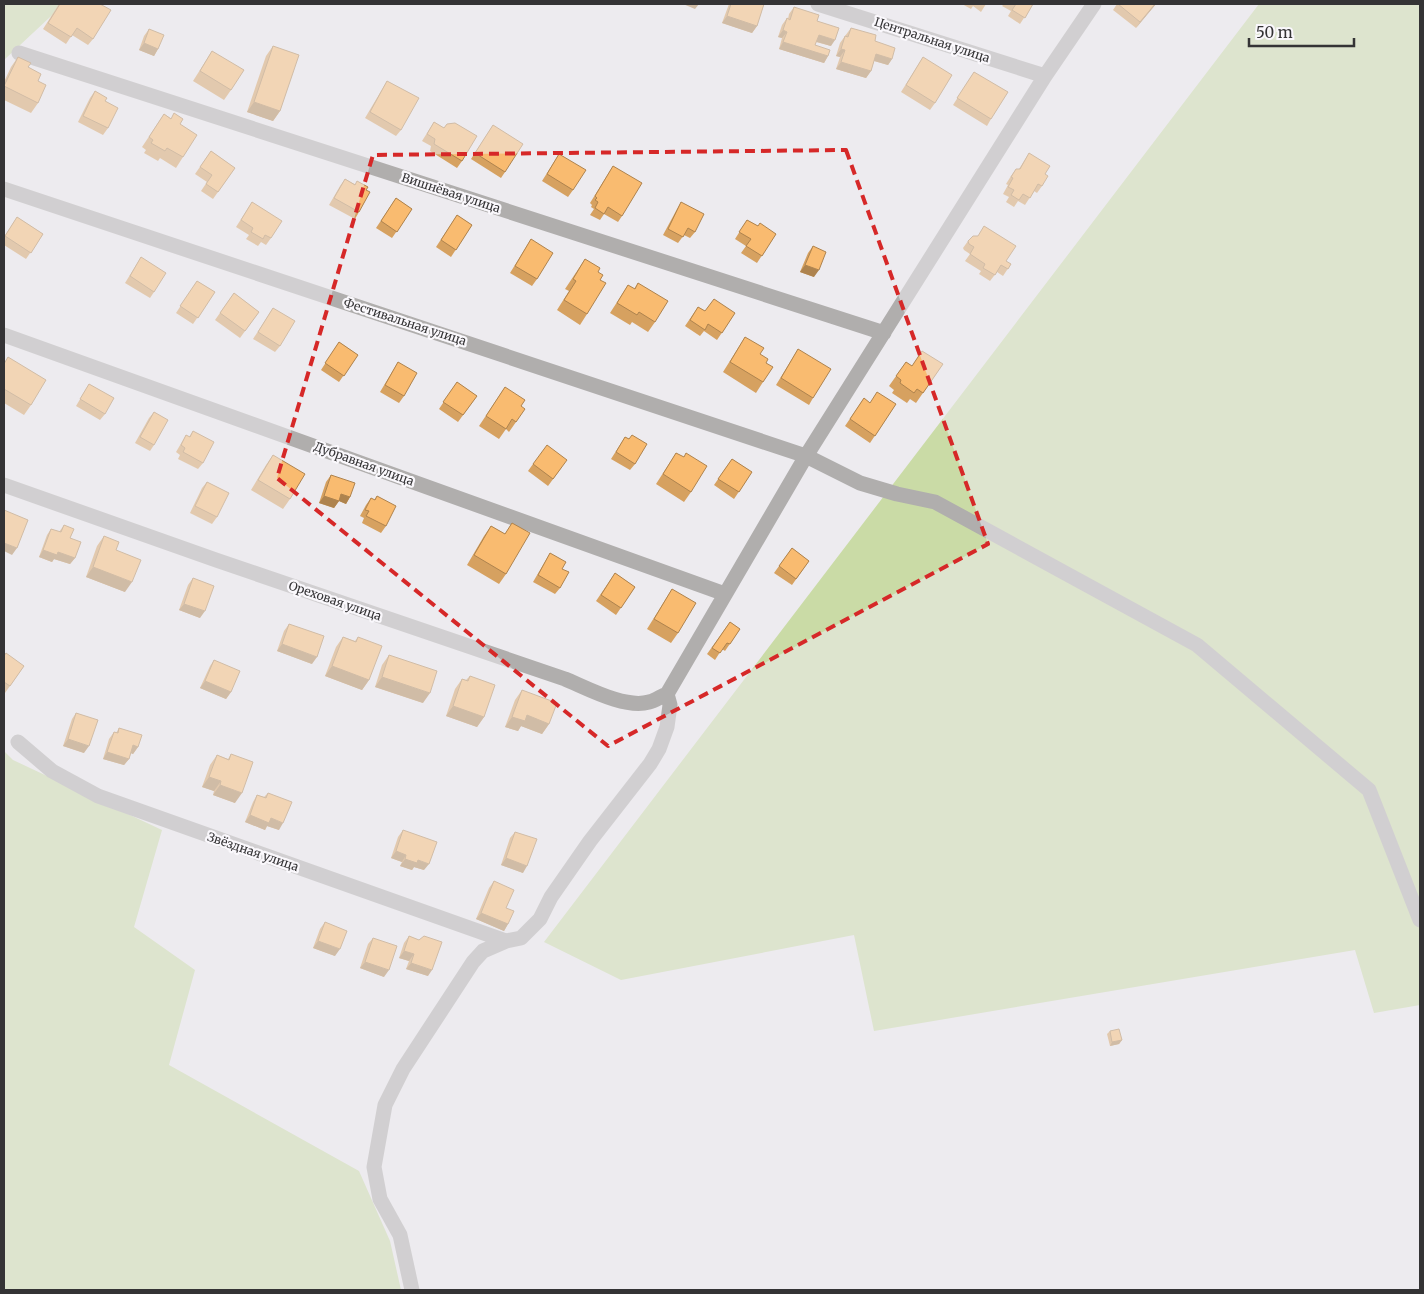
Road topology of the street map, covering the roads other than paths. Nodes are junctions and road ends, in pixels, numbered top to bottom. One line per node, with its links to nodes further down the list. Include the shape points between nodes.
1 (818, 4): 4 (street, Центральная улица)
2 (1094, 4): 4 (street)
3 (19, 53): 6 (street, Вишнёвая улица)
4 (1045, 76): 6 (street)
5 (4, 189): 8 (street, Фестивальная улица)
6 (884, 333): 8 (street)
7 (4, 335): 10 (street, Дубравная улица)
8 (806, 456): 10 (street); 13 (street, Фестивальная улица, via 860,483 935,502 1197,645 1369,790)
9 (4, 485): 11 (street, Ореховая улица, via 565,679 614,699 637,704)
10 (725, 594): 11 (street)
11 (667, 694): 14 (street, via 670,705 667,727 650,764 590,841 551,897 540,919 521,938)
12 (18, 742): 14 (street, Звёздная улица, via 52,771 98,796)
13 (1420, 920)
14 (503, 940): 15 (street, via 483,951 473,962 403,1068 385,1105 374,1167 380,1199 400,1235)
15 (412, 1290)

